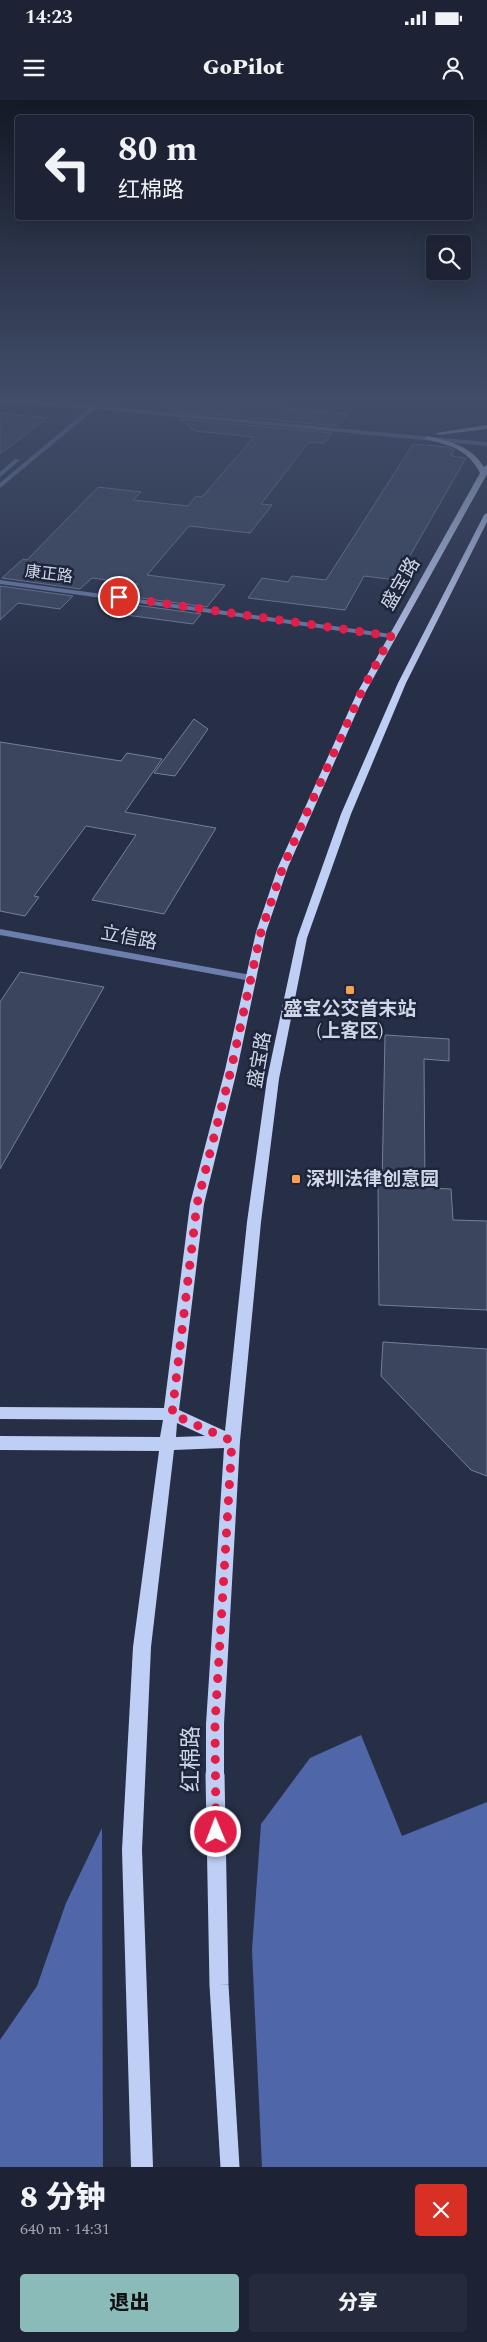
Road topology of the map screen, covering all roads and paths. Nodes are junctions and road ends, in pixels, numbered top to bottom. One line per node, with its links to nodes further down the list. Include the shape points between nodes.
1 (471, 494): 4 (main road, 盛宝路)
2 (487, 515): 9 (main road, 盛宝路, via 402,683 346,814 302,938 273,1079 254,1222)
3 (0, 582): 4 (street, 康正路)
4 (391, 636): 6 (main road, 盛宝路, via 361,693 283,867 261,932)
5 (0, 932): 6 (street, 立信路)
6 (251, 978): 8 (main road, 盛宝路, via 197,1204)
7 (0, 1414): 8 (main road)
8 (172, 1414): 9 (main road); 11 (main road, 盛宝路)
9 (232, 1441): 11 (main road); 13 (main road, 红棉路, bridge, via 215,1724 219,1985)
10 (0, 1443): 11 (main road)
11 (169, 1444): 12 (main road, via 142,1647 132,1850)
12 (142, 2167)
13 (230, 2167)

